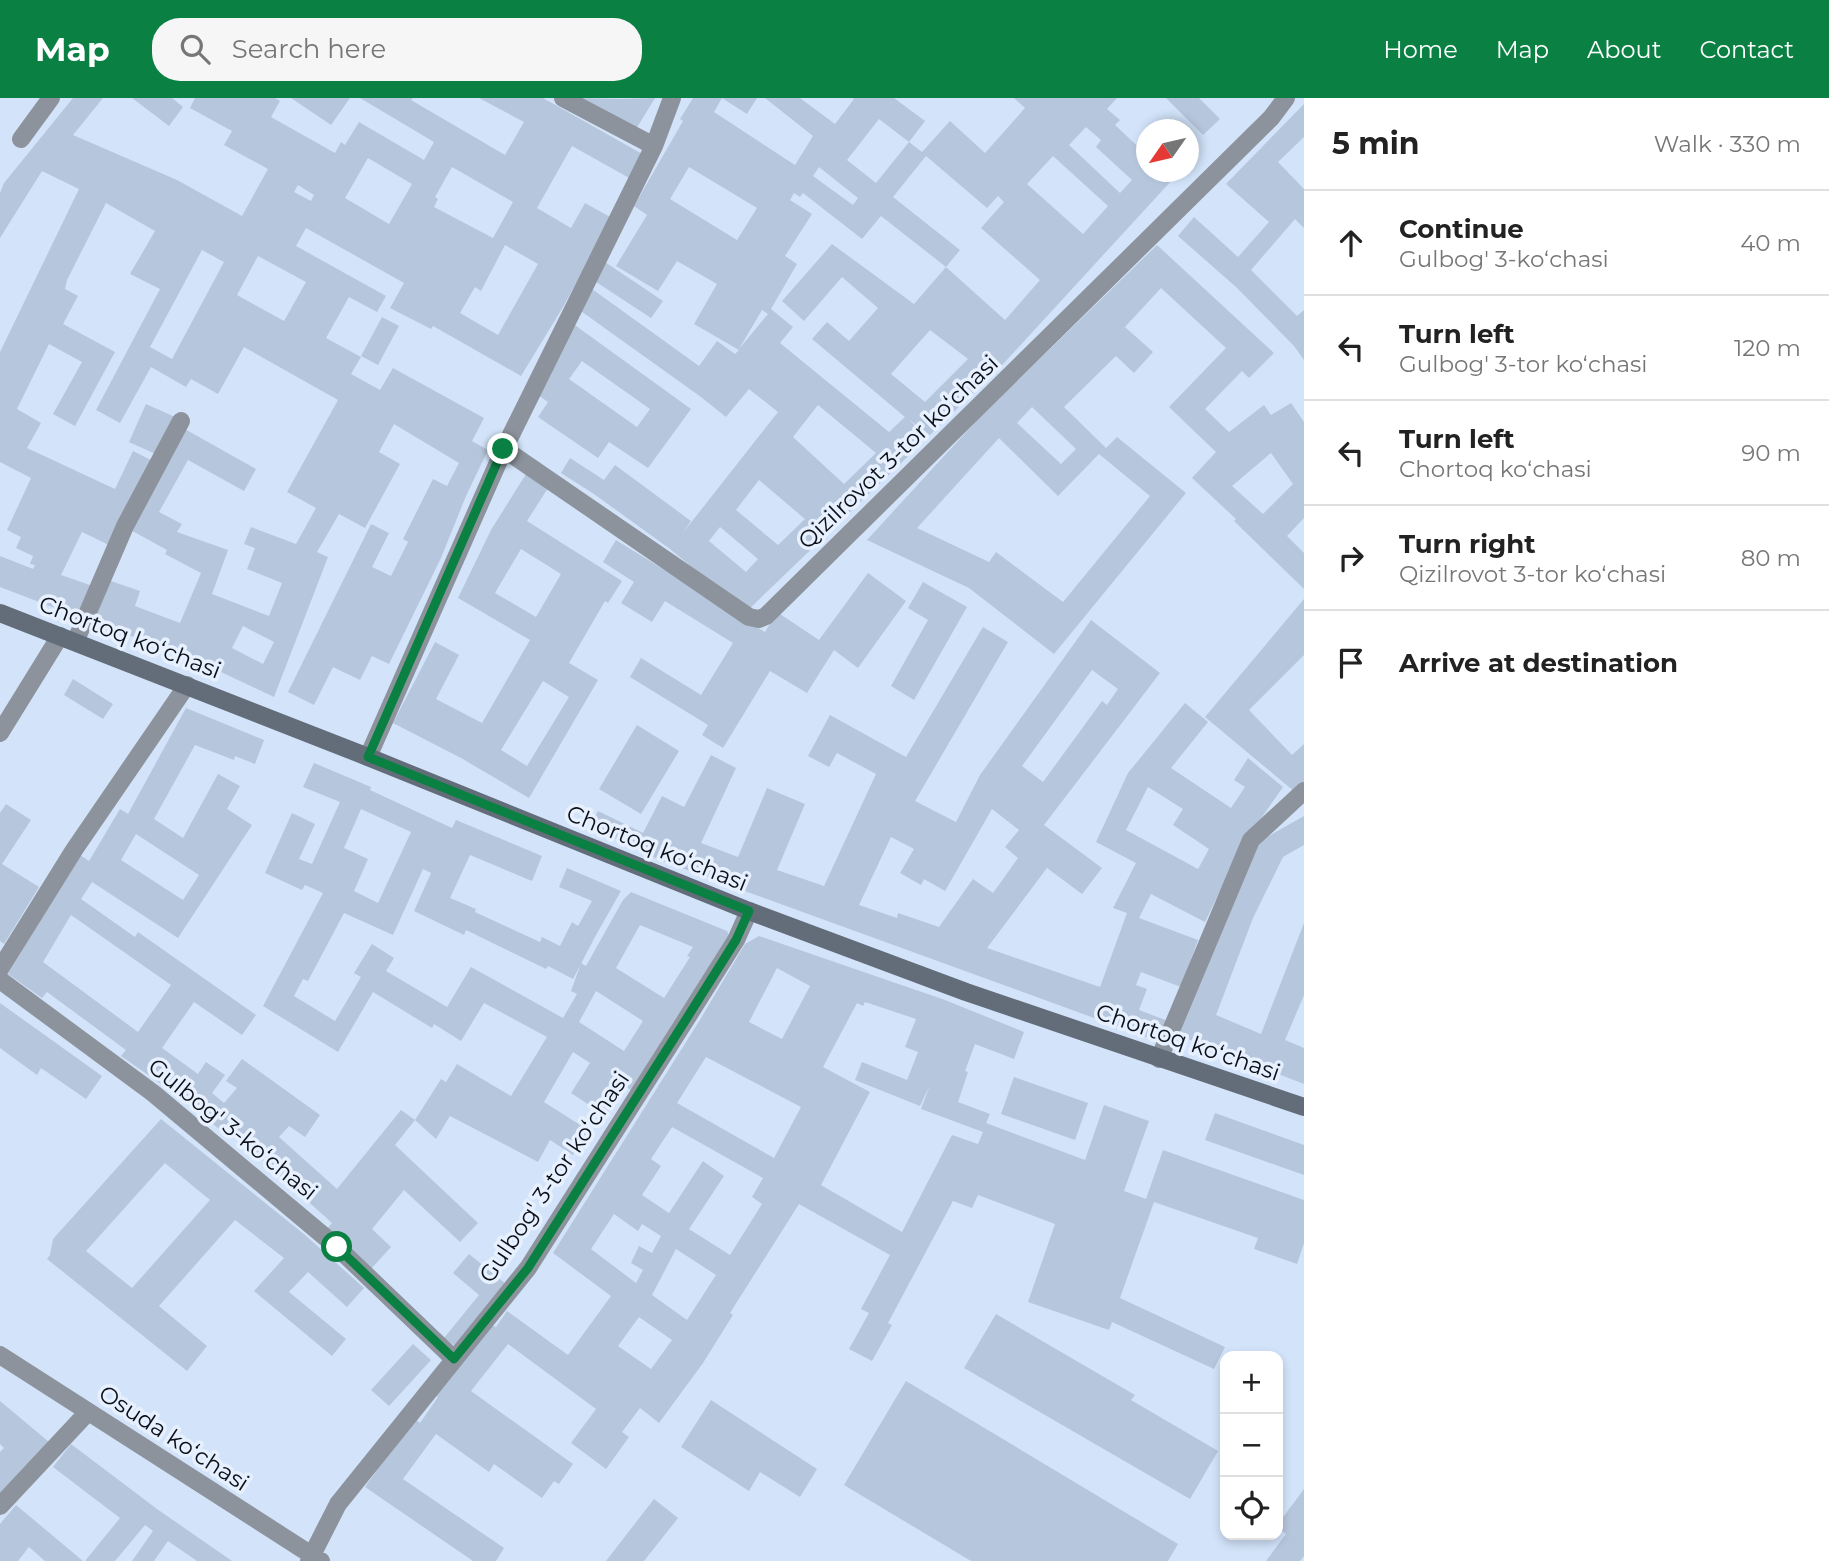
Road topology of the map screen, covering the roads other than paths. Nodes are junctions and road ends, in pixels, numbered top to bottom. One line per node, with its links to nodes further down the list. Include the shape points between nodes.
1 (51, 98): 5 (street)
2 (563, 98): 6 (street)
3 (672, 98): 6 (street)
4 (1286, 98): 8 (street, Qizilrovot 3-tor koʻchasi, via 1262,128 760,619 749,617)
5 (21, 139)
6 (654, 146): 8 (street)
7 (181, 421): 10 (street)
8 (503, 449): 13 (street)
9 (0, 613): 10 (main road, Chortoq koʻchasi)
10 (68, 638): 11 (main road, Chortoq koʻchasi); 12 (street)
11 (187, 685): 13 (main road, Chortoq koʻchasi); 16 (street, via 74,850)
12 (0, 733)
13 (368, 757): 15 (main road, Chortoq koʻchasi)
14 (1304, 791): 18 (street, via 1251,840)
15 (749, 911): 18 (main road, Chortoq koʻchasi); 21 (street, Gulbog' 3-tor koʻchasi, via 736,940 528,1268)
16 (0, 969)
17 (0, 980): 21 (street, Gulbog' 3-koʻchasi, via 163,1101 337,1247)
18 (1159, 1059): 19 (main road, Chortoq koʻchasi)
19 (1304, 1107)
20 (0, 1355): 22 (street, Osuda koʻchasi)
21 (454, 1359): 24 (street, Gulbog' 3-tor koʻchasi, via 338,1504)
22 (88, 1412): 23 (street); 24 (street, Osuda koʻchasi)
23 (0, 1506)
24 (315, 1559)

